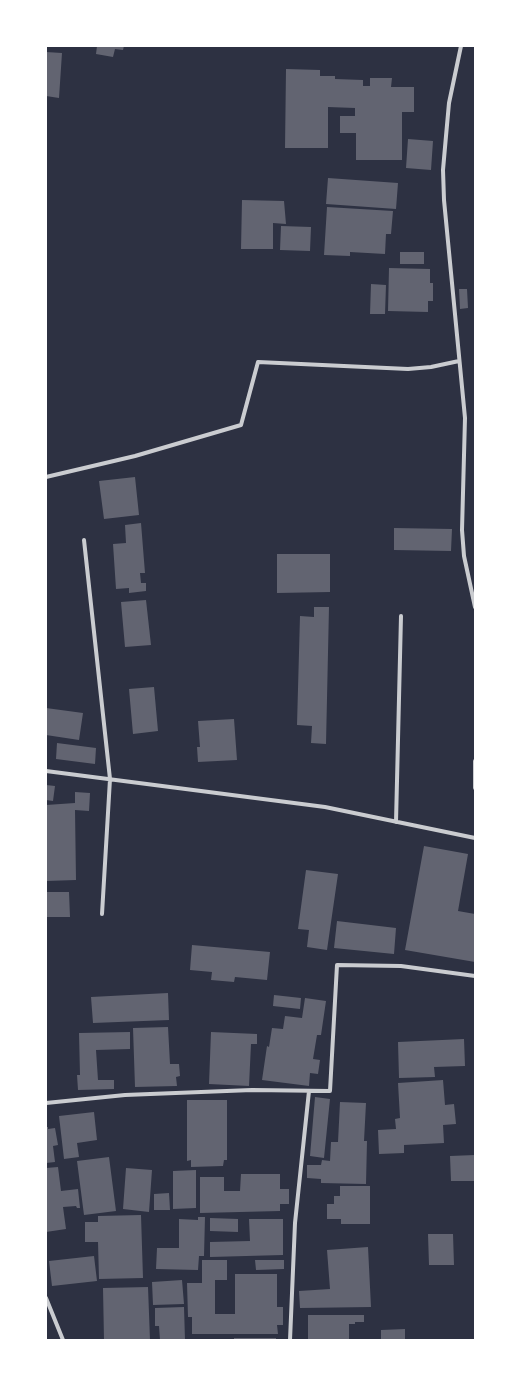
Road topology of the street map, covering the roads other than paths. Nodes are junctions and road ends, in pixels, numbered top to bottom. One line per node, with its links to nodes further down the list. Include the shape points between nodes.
1 (460, 46): 2 (street, via 449,103 443,170)
2 (459, 361): 3 (street, via 408,369 258,362 241,425 135,456); 5 (street, via 465,425 462,530 464,556)
3 (46, 477)
4 (84, 540): 9 (street)
5 (475, 608)
6 (402, 616): 11 (street)
7 (475, 762): 10 (street)
8 (46, 771): 9 (street)
9 (110, 779): 11 (street, via 325,807); 13 (street)
10 (475, 788)
11 (396, 822): 12 (street)
12 (475, 838)
13 (102, 914)
14 (475, 976): 15 (street, via 401,966 337,965 330,1091)
15 (309, 1091): 16 (street, via 252,1090 124,1095); 19 (street, via 296,1216)
16 (46, 1103)
17 (46, 1298): 18 (street)
18 (64, 1340)
19 (290, 1340)

